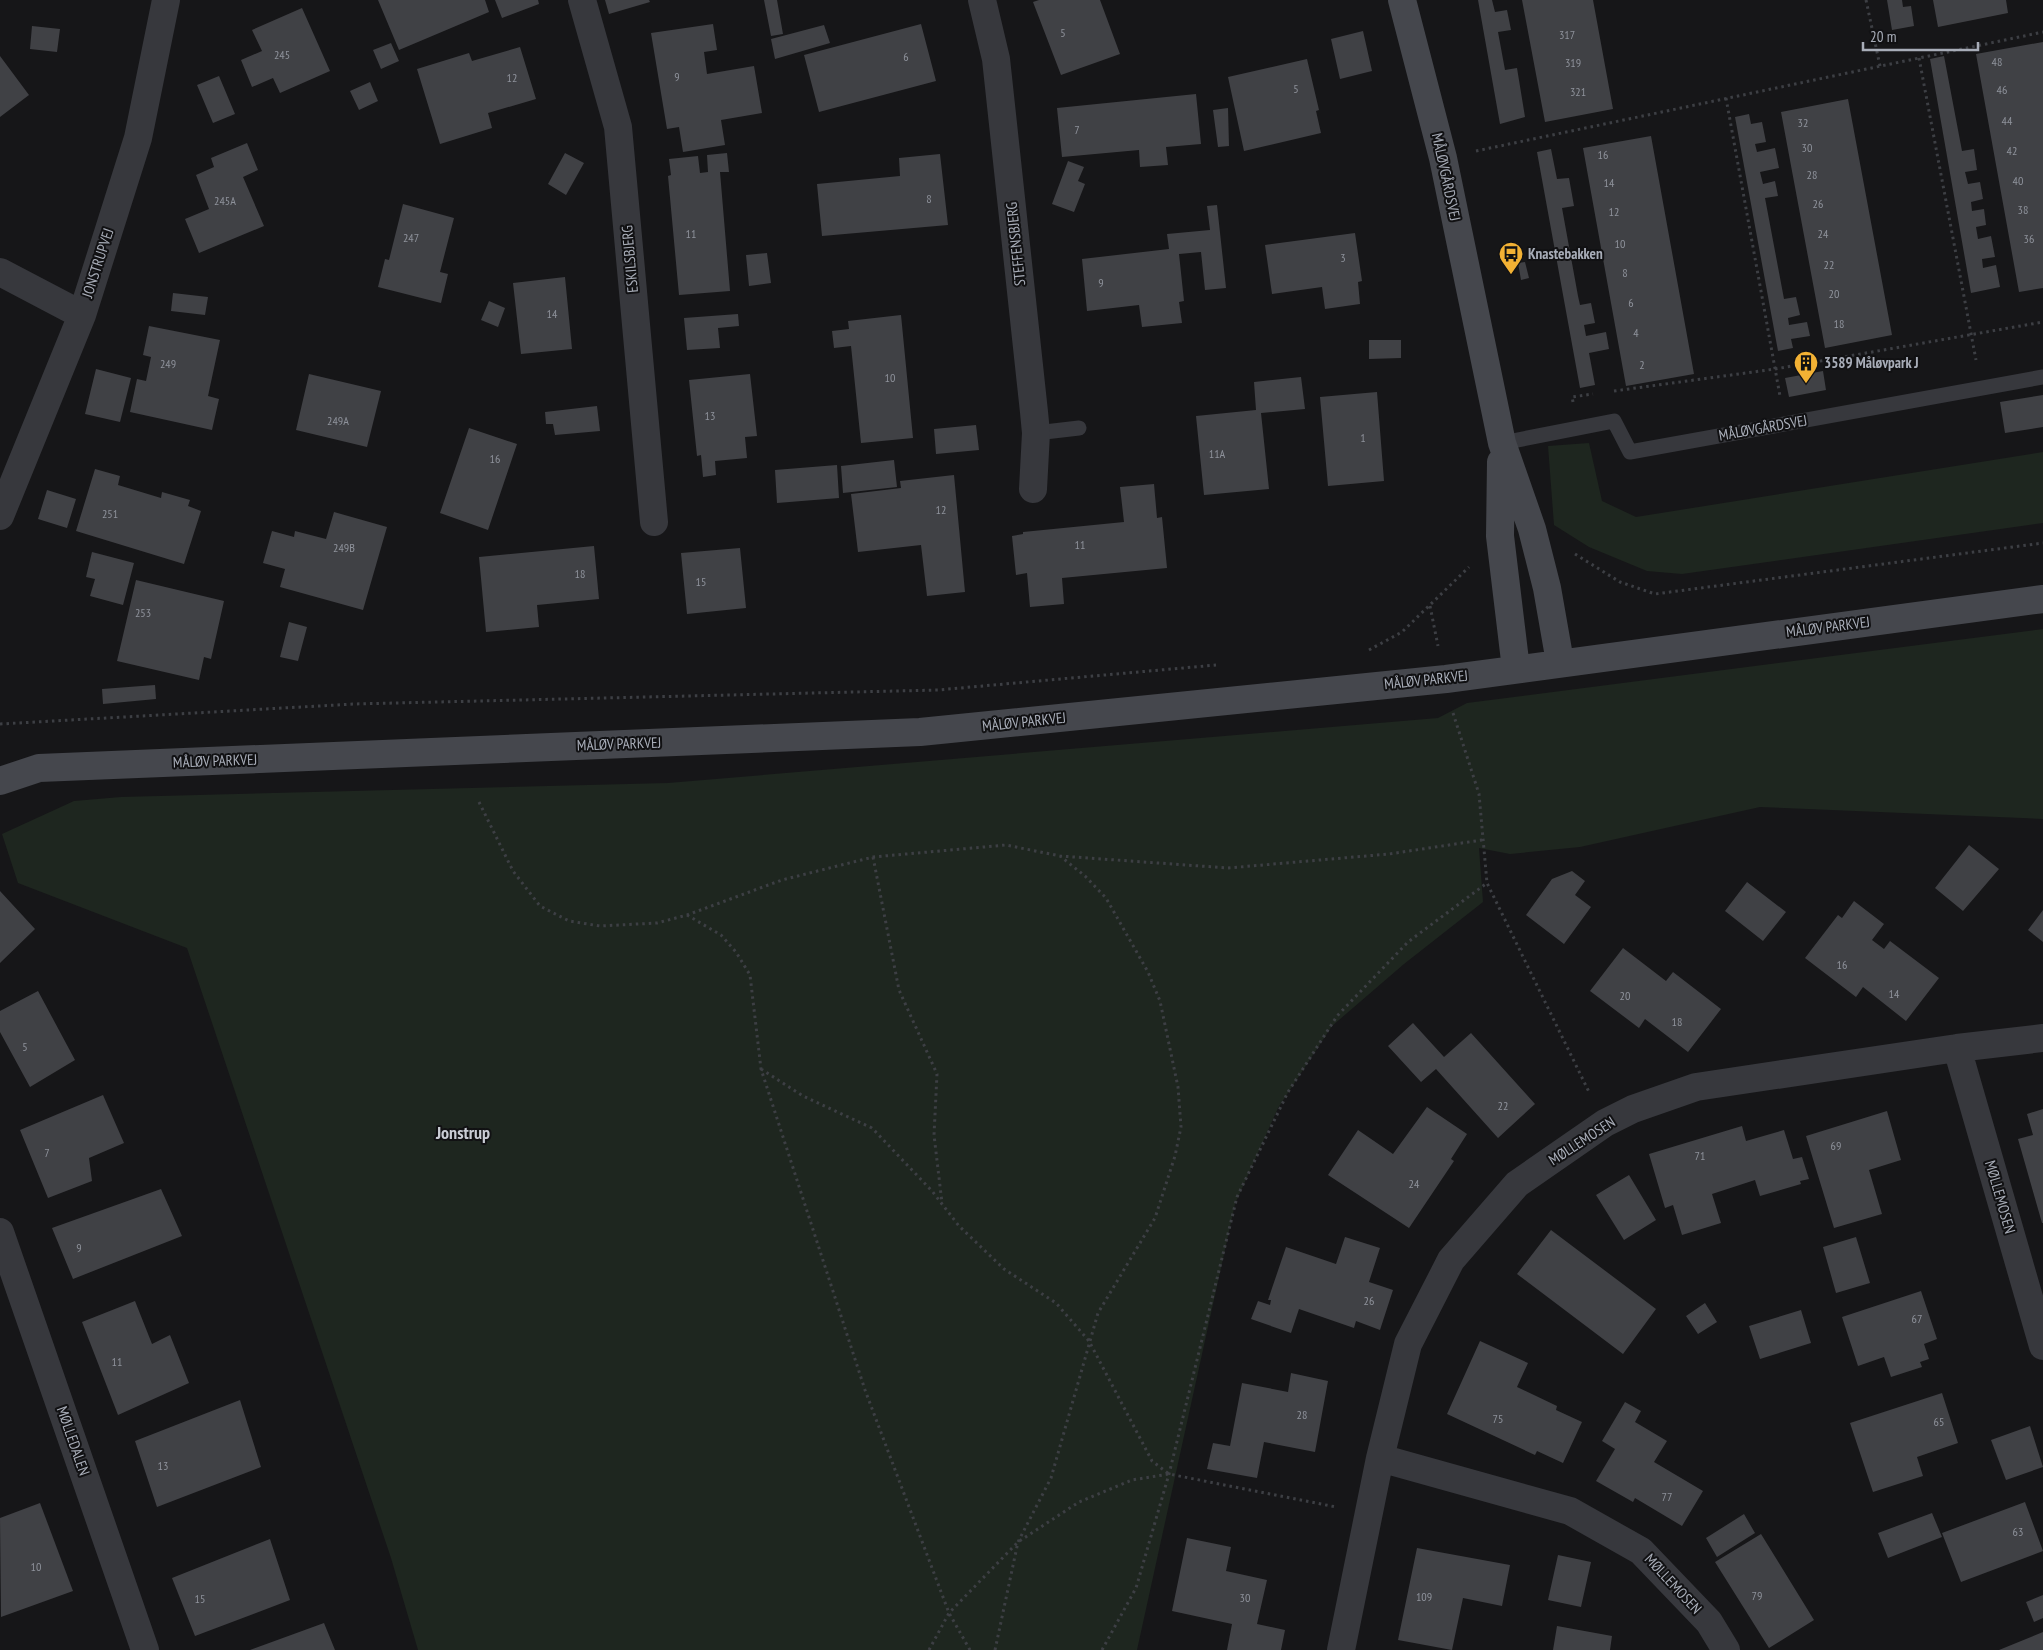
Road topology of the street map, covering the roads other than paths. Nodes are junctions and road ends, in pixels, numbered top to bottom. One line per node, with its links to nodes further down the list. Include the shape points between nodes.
1 (166, 0): 6 (street, JONSTRUPVEJ, via 138,138)
2 (582, 0): 13 (street, ESKILSBJERG, via 618,127)
3 (982, 0): 9 (street, STEFFENSBJERG, via 996,59)
4 (1402, 0): 10 (street, MÅLØVGÅRDSVEJ, via 1443,158)
5 (0, 272): 6 (street)
6 (82, 315): 12 (street, JONSTRUPVEJ)
7 (2043, 377): 10 (lane, MÅLØVGÅRDSVEJ, via 1630,452 1614,421)
8 (1079, 428): 9 (lane)
9 (1036, 433): 11 (street, STEFFENSBJERG)
10 (1502, 443): 15 (street, MÅLØVGÅRDSVEJ, via 1532,530 1547,588); 16 (street, MÅLØVGÅRDSVEJ, via 1500,536)
11 (1033, 489)
12 (0, 516)
13 (654, 522)
14 (2043, 600): 15 (street, MÅLØV PARKVEJ)
15 (1560, 662): 16 (street, MÅLØV PARKVEJ)
16 (1516, 669): 17 (street, MÅLØV PARKVEJ, via 1446,679 920,732 39,768)
17 (0, 781)
18 (2043, 1038): 19 (street, MØLLEMOSEN)
19 (1957, 1048): 21 (street, MØLLEMOSEN); 22 (street, MØLLEMOSEN, via 1696,1087 1633,1109 1605,1123 1518,1184 1451,1260 1408,1344)
20 (0, 1232): 23 (street, MØLLEDALEN)
21 (2043, 1346)
22 (1380, 1458): 24 (street, MØLLEMOSEN); 25 (street, MØLLEMOSEN, via 1570,1510 1641,1551 1709,1622)
23 (145, 1650)
24 (1341, 1650)
25 (1726, 1650)

